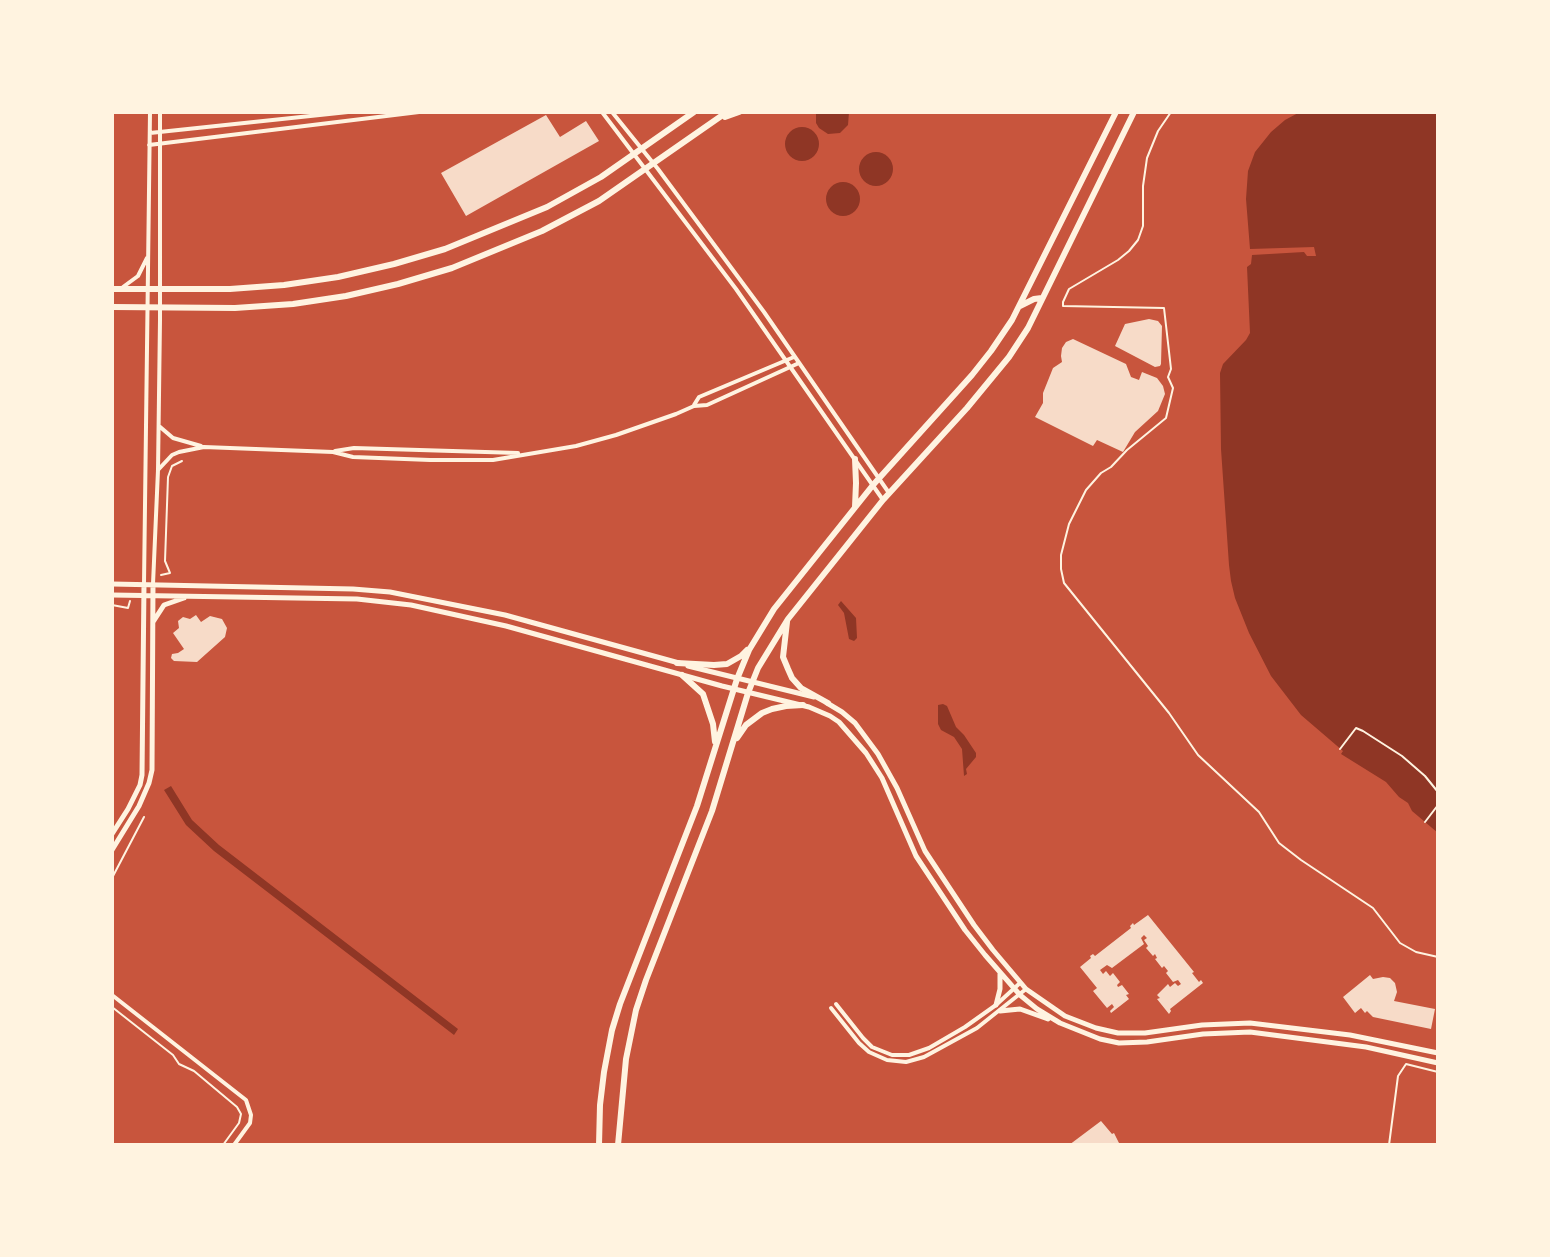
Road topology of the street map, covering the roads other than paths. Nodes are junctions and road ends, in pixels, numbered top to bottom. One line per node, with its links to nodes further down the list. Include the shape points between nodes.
1 (150, 112): 14 (street)
2 (160, 112): 13 (street)
3 (348, 112): 13 (street)
4 (419, 112): 15 (street)
5 (602, 112): 28 (street)
6 (612, 112): 27 (street)
7 (694, 112): 18 (main road, via 601,177 547,207 445,249 284,285)
8 (727, 112): 12 (main road)
9 (739, 112): 12 (main road)
10 (1116, 112): 23 (main road)
11 (1134, 112): 22 (main road)
12 (714, 121): 24 (main road, via 586,208 452,268 293,304)
13 (160, 132): 14 (street); 15 (street)
14 (150, 133): 16 (street)
15 (160, 143): 16 (street); 21 (street)
16 (149, 145): 17 (street)
17 (148, 256): 19 (street, via 138,276); 20 (street)
18 (112, 288): 19 (street)
19 (121, 288): 20 (street)
20 (147, 288): 21 (street); 25 (street)
21 (160, 288): 26 (street)
22 (1042, 298): 23 (main road); 40 (main road, via 1028,328 986,386)
23 (1020, 306): 38 (main road, via 972,375)
24 (112, 308): 25 (street)
25 (147, 309): 26 (street); 44 (street)
26 (161, 309): 32 (street)
27 (794, 357): 28 (street); 29 (street)
28 (786, 360): 30 (street); 31 (street, via 699,397)
29 (799, 363): 30 (street); 38 (street)
30 (791, 367): 31 (street); 36 (street)
31 (694, 406): 35 (street, via 616,435)
32 (158, 424): 33 (street, via 173,438); 37 (street)
33 (204, 447): 34 (street); 37 (street, via 172,455)
34 (333, 452): 35 (street, via 354,448); 35 (street, via 430,460 493,460)
35 (525, 453)
36 (855, 459): 39 (street); 42 (main road)
37 (158, 470): 45 (street)
38 (879, 479): 39 (main road); 40 (street)
39 (873, 485): 41 (street); 42 (main road)
40 (889, 493): 41 (main road)
41 (883, 500): 50 (main road)
42 (855, 507): 52 (main road)
43 (112, 584): 44 (main road)
44 (144, 584): 45 (main road); 47 (main road)
45 (153, 584): 48 (main road); 53 (main road, via 390,592 507,616)
46 (112, 595): 47 (main road)
47 (143, 595): 48 (main road); 63 (main road, via 142,775)
48 (152, 595): 49 (main road); 51 (main road)
49 (192, 595): 51 (main road, via 164,605); 54 (main road, via 411,605)
50 (788, 619): 56 (main road); 59 (main road, via 783,657 792,678)
51 (151, 624): 64 (main road, via 152,770 139,806)
52 (752, 644): 53 (main road, via 727,664); 55 (main road)
53 (677, 663): 55 (main road)
54 (682, 675): 57 (main road); 62 (main road, via 703,694)
55 (737, 679): 56 (main road); 57 (main road)
56 (752, 683): 58 (main road); 59 (main road)
57 (733, 689): 58 (main road); 62 (main road)
58 (748, 693): 60 (main road); 61 (main road)
59 (828, 703): 66 (main road, via 855,723 874,747 925,851)
60 (803, 705): 61 (main road, via 762,713); 65 (main road, via 839,722 866,753 921,864)
61 (733, 744): 78 (main road, via 636,1010)
62 (715, 746): 77 (main road, via 612,1030)
63 (112, 834)
64 (112, 850)
65 (1000, 974): 68 (main road); 71 (main road)
66 (1020, 983): 67 (main road); 68 (street)
67 (1026, 989): 70 (street); 74 (main road, via 1074,1020 1118,1033 1257,1023)
68 (1014, 990): 70 (main road); 71 (street)
69 (112, 995): 76 (street, via 246,1100 250,1123)
70 (1020, 995): 72 (street); 73 (main road)
71 (996, 1005): 72 (street, via 941,1042 901,1056 869,1044 834,1006 869,1052 906,1062 933,1053)
72 (1000, 1011): 73 (main road, via 1020,1009)
73 (1060, 1023): 75 (main road, via 1119,1043 1250,1032 1366,1047)
74 (1438, 1053)
75 (1438, 1063)
76 (234, 1145)
77 (599, 1145)
78 (618, 1145)

